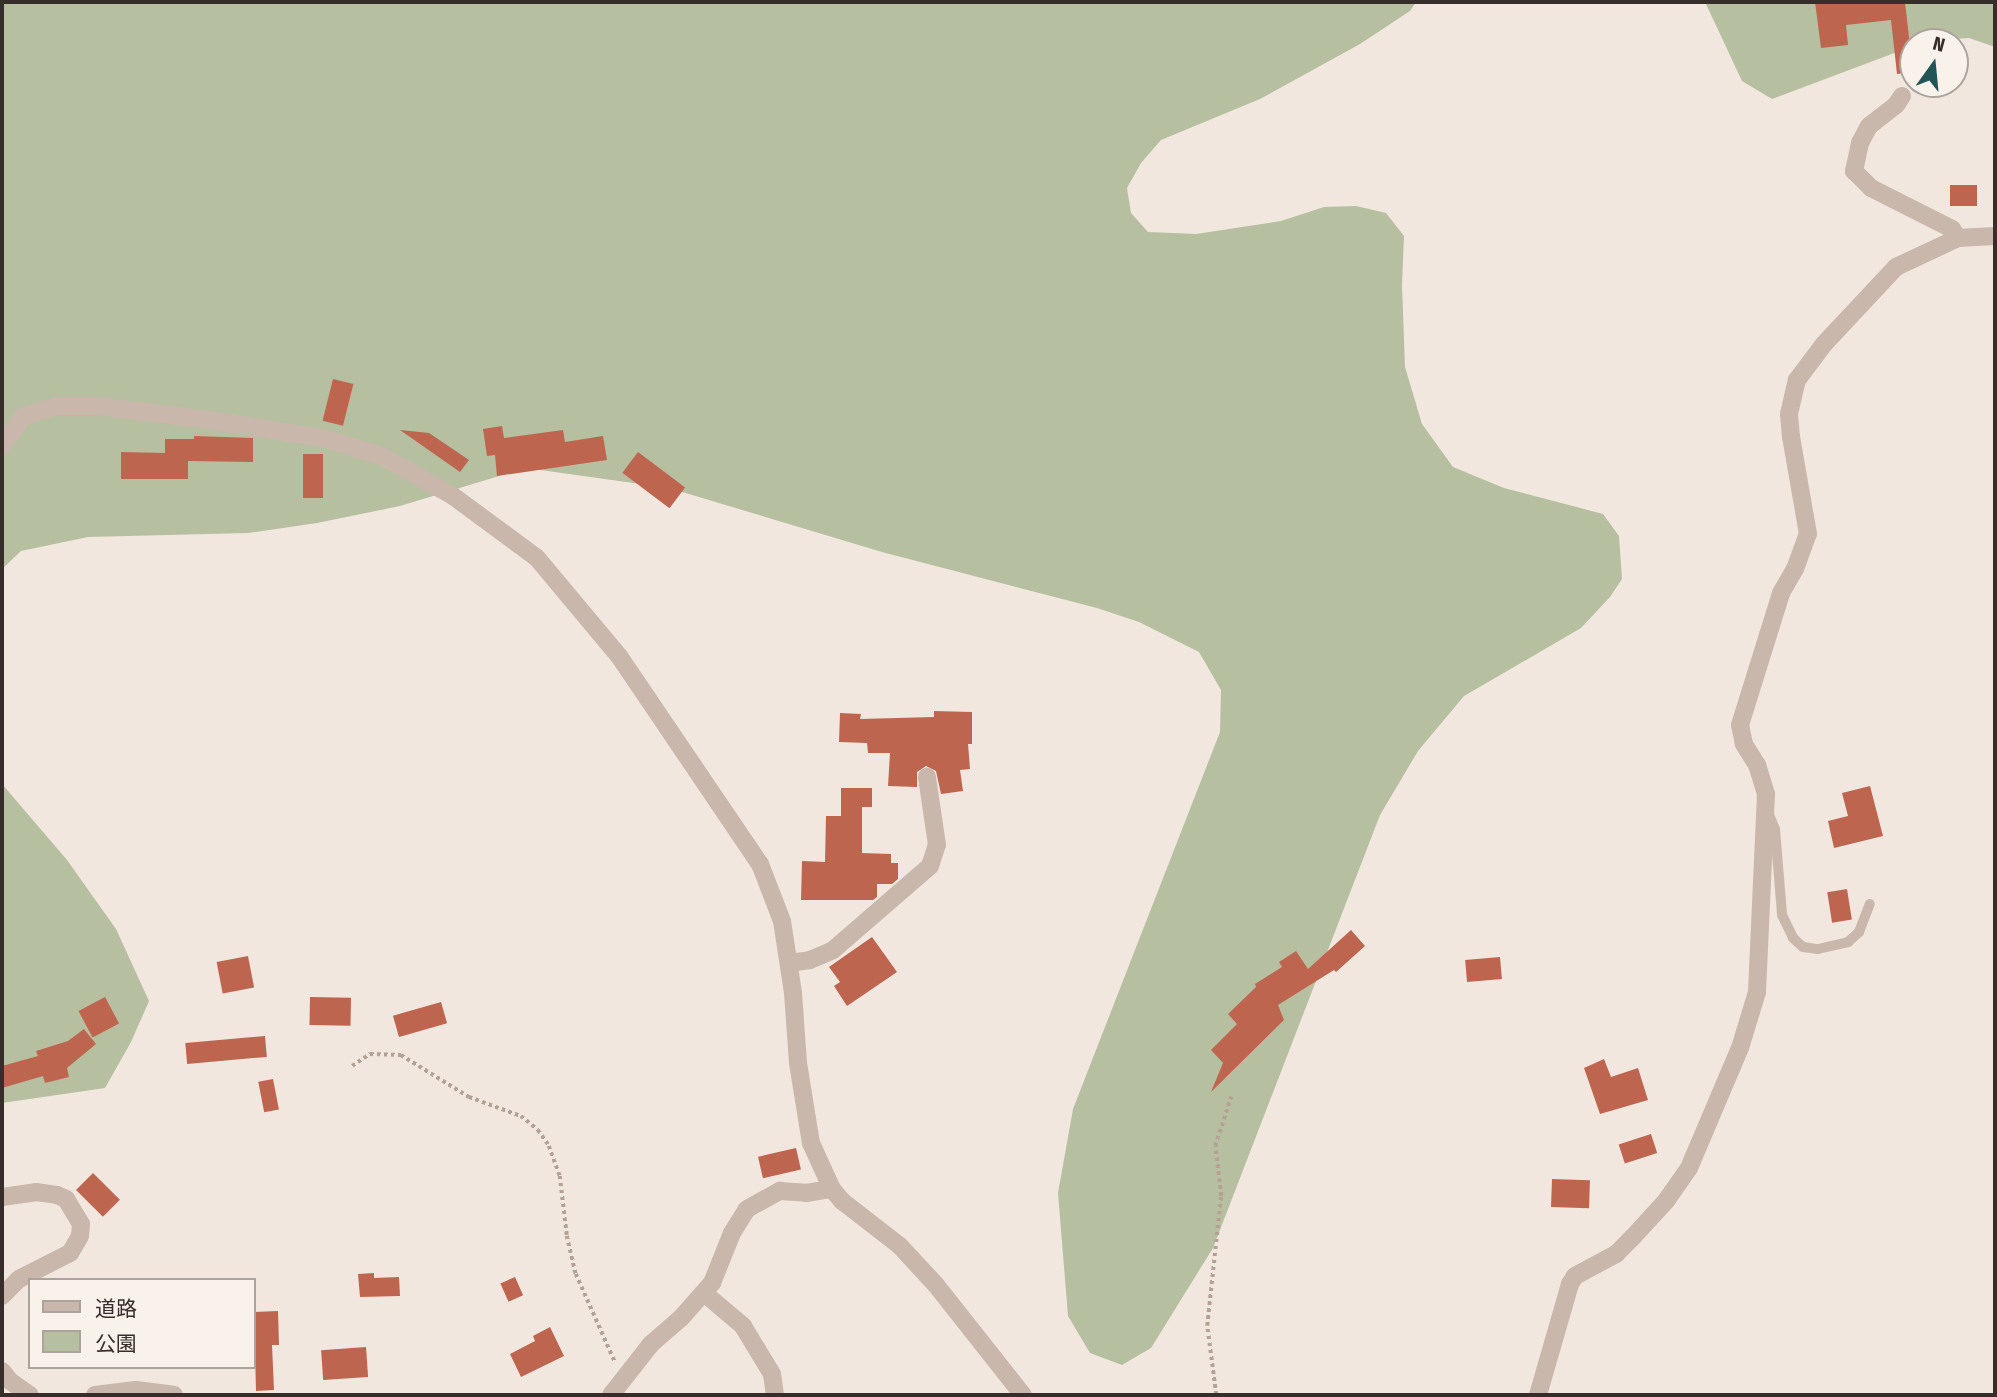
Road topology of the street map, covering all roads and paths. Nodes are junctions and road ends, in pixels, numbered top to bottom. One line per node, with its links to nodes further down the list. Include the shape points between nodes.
1 (1901, 98): 3 (street, via 1869,126 1854,171 1871,188 1952,229)
2 (1995, 236): 3 (street)
3 (1958, 238): 6 (street, via 1896,267 1797,380 1789,414 1808,534 1782,593 1740,725 1744,744 1763,781)
4 (2, 446): 8 (street, via 24,416 57,406 96,406 323,438 382,456 453,496 537,558 619,656 760,864 782,921)
5 (927, 777): 8 (street, via 937,845 930,866 840,945 810,960)
6 (1765, 809): 7 (lane, via 1775,829 1782,915 1793,938 1803,947 1818,949 1847,942 1859,932); 24 (street, via 1757,992 1740,1048 1689,1168 1666,1201 1616,1254 1575,1276 1570,1284)
7 (1870, 904)
8 (789, 963): 11 (street, via 811,1143)
9 (352, 1066): 16 (path, via 370,1054 401,1055 469,1097 522,1116 538,1130 550,1146 560,1176 576,1274 610,1355)
10 (1231, 1097): 23 (path, via 1215,1146 1221,1196 1207,1326)
11 (832, 1189): 13 (street, via 780,1191 747,1209); 22 (street, via 900,1246)
12 (2, 1197): 14 (street, via 36,1192 57,1195 66,1199 81,1224 70,1253 19,1279)
13 (704, 1293): 16 (street, via 651,1344); 21 (street, via 743,1326 772,1374)
14 (2, 1296)
15 (2, 1371): 17 (street)
16 (627, 1378): 20 (street)
17 (30, 1395)
18 (95, 1395): 19 (street, via 136,1390)
19 (174, 1395)
20 (611, 1395)
21 (775, 1395)
22 (1023, 1395)
23 (1216, 1395)
24 (1538, 1395)

